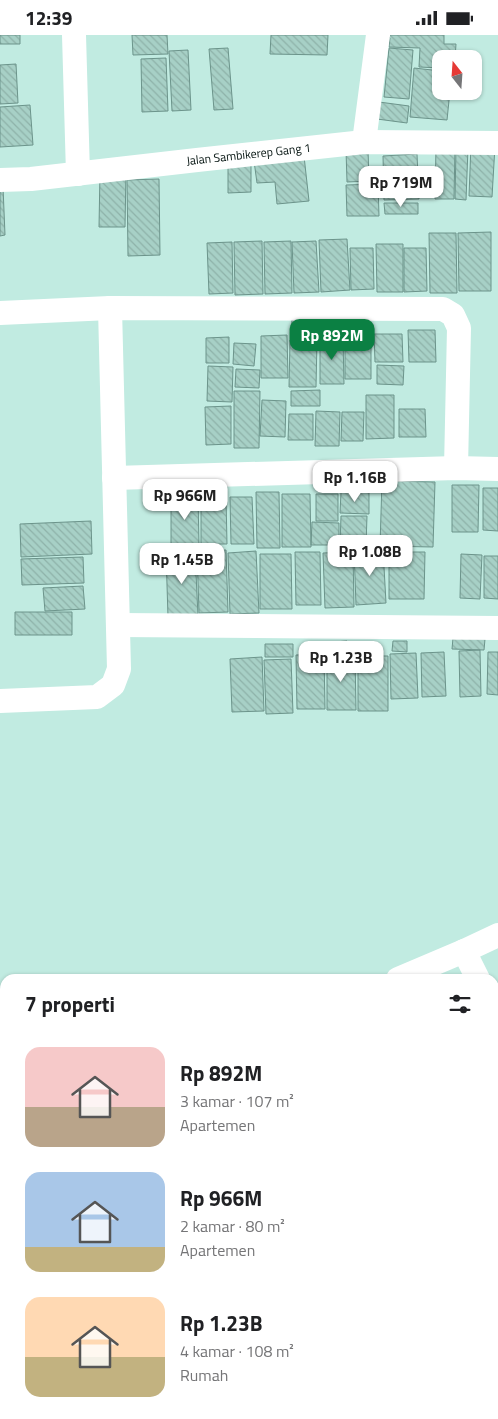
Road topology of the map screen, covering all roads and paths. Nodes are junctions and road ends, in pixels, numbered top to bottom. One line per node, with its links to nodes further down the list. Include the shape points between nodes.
1 (74, 35): 5 (street)
2 (378, 35): 3 (street)
3 (364, 143): 4 (street, Jalan Sambikerep Gang 1); 5 (street, Jalan Sambikerep Gang 1)
4 (498, 143)
5 (78, 174): 6 (street, Jalan Sambikerep Gang 1)
6 (0, 181)
7 (110, 308): 8 (street); 9 (street, via 443,309 454,315 458,328); 11 (street)
8 (0, 313)
9 (456, 468): 10 (street); 11 (street)
10 (496, 469)
11 (114, 478): 12 (street)
12 (118, 625): 13 (street); 14 (street, via 119,669 114,685 96,697)
13 (498, 628)
14 (0, 701)
15 (498, 935): 16 (street)
16 (464, 951): 17 (street); 18 (street)
17 (410, 974)
18 (476, 974)

